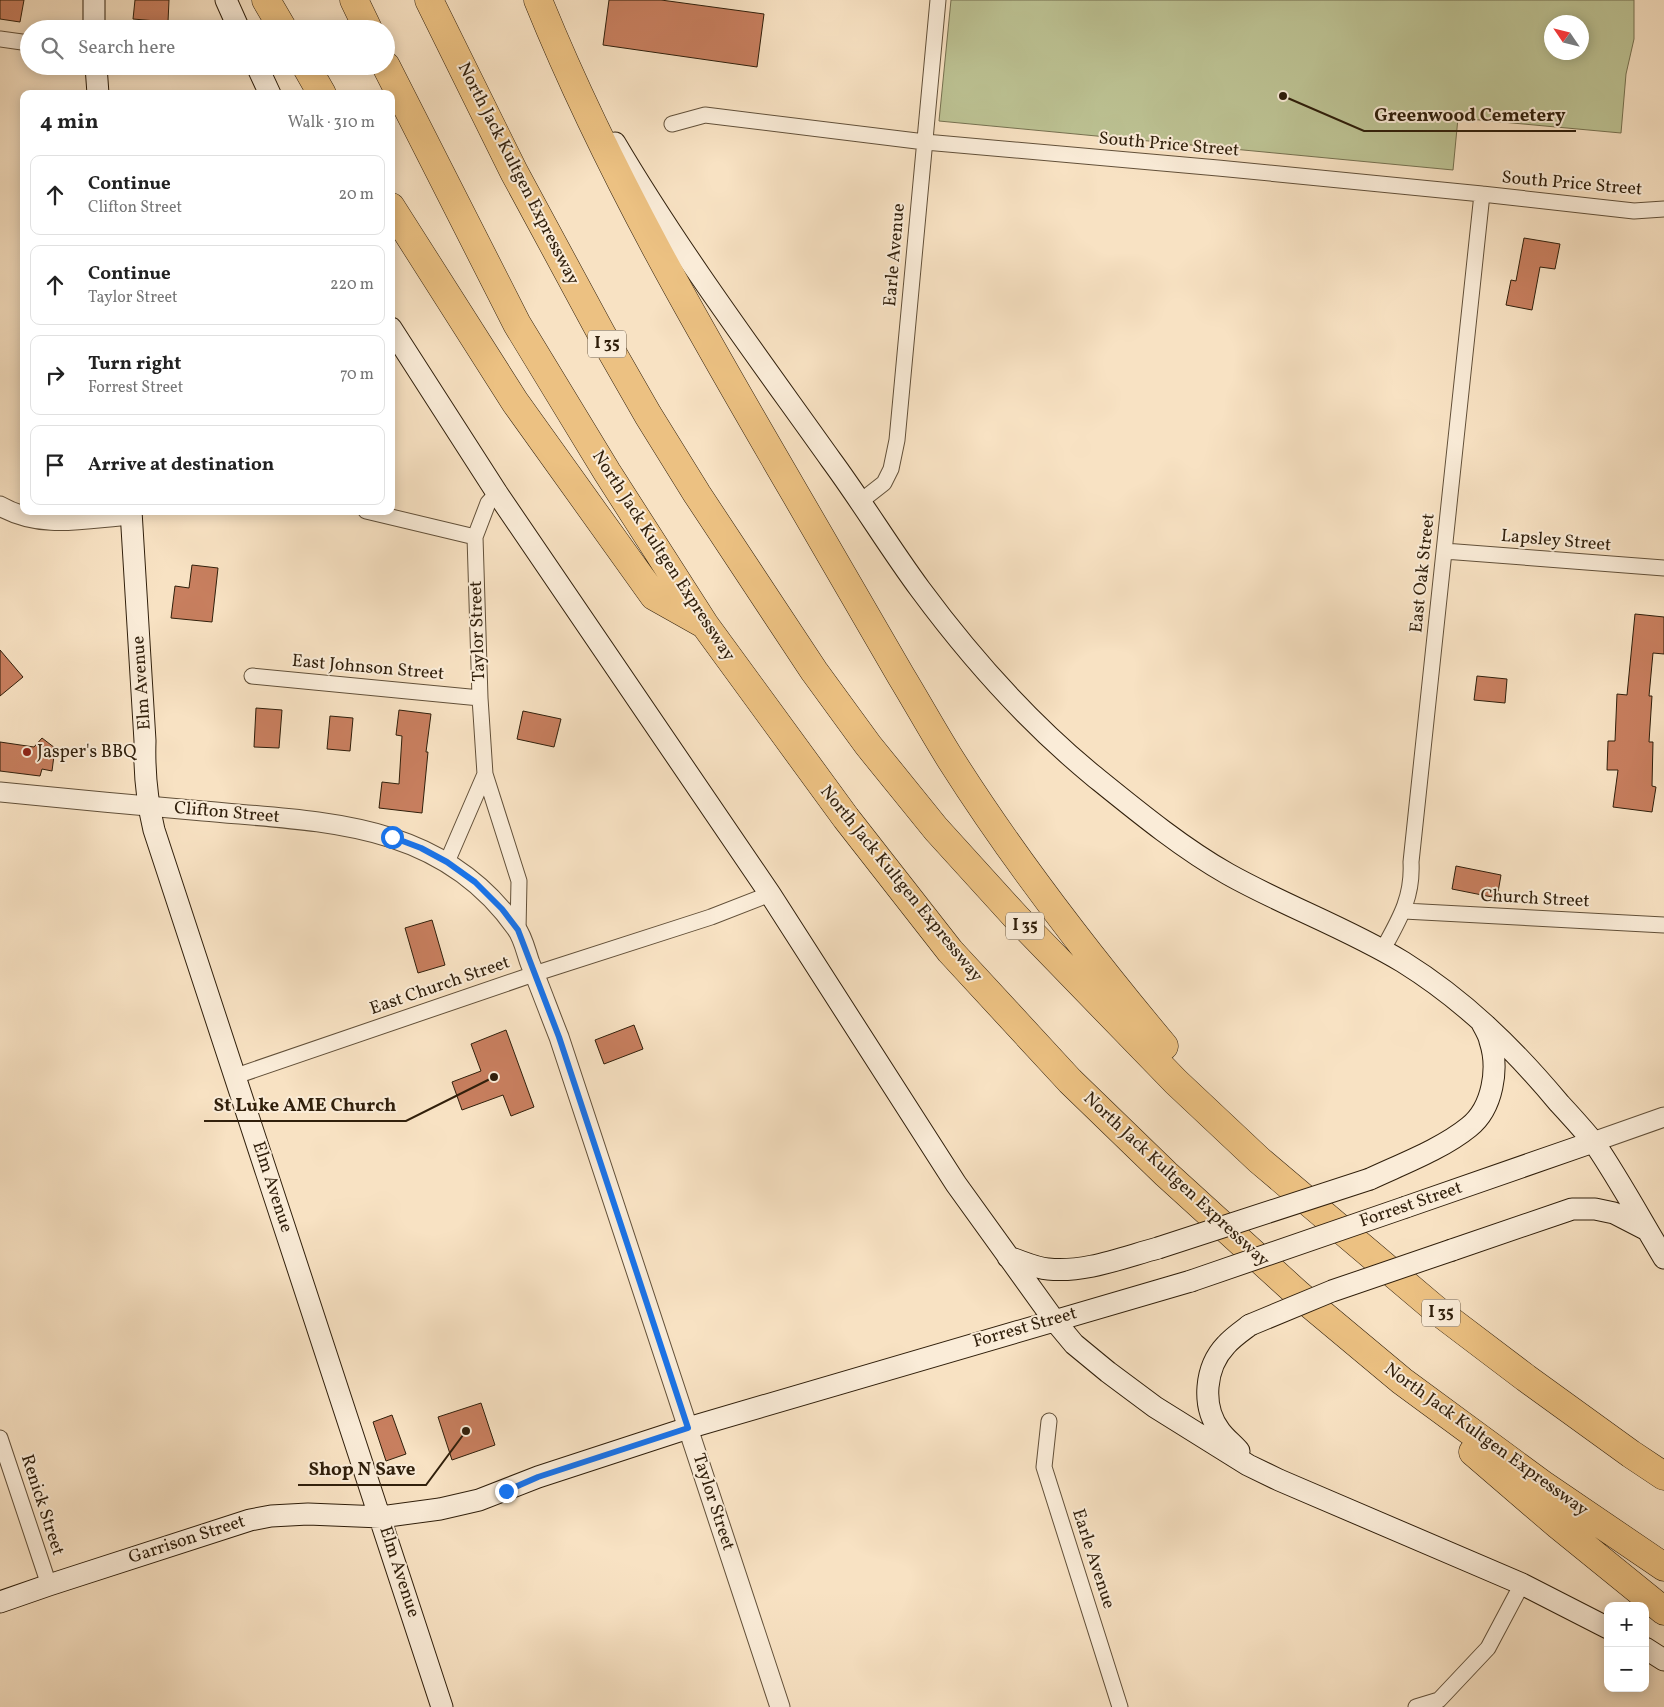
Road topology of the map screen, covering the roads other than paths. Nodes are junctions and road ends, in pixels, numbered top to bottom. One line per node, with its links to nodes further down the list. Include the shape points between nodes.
1 (94, 0): 8 (main road)
2 (226, 0): 9 (main road)
3 (266, 0): 10 (highway)
4 (354, 0): 11 (highway)
5 (428, 0): 55 (highway, North Jack Kultgen Expressway / I 35, via 514,172 601,333 697,494 814,671 936,829 1169,1076)
6 (538, 0): 28 (main road, via 616,146 662,220); 55 (highway, via 591,124 634,207 762,437 951,760 1037,887 1120,994)
7 (938, 0): 22 (street, Earle Avenue)
8 (94, 20)
9 (235, 20)
10 (278, 20)
11 (364, 20)
12 (0, 39): 13 (street)
13 (20, 42)
14 (97, 75): 18 (main road)
15 (257, 75): 19 (main road)
16 (311, 75): 20 (highway)
17 (391, 75): 38 (highway, North Jack Kultgen Expressway, via 517,324)
18 (98, 90)
19 (267, 90)
20 (320, 90)
21 (672, 124): 22 (street, South Price Street, via 705,115)
22 (925, 142): 23 (street, South Price Street); 28 (street, Earle Avenue, via 897,440 891,469 884,483)
23 (1482, 194): 24 (street, South Price Street, via 1634,211); 36 (street, East Oak Street)
24 (1664, 209)
25 (395, 213): 38 (highway, via 515,402 654,596)
26 (395, 334): 27 (main road)
27 (497, 493): 35 (street, Taylor Street, via 488,503); 45 (main road)
28 (861, 501): 49 (main road, via 919,588 973,657 1037,726 1094,776 1168,834 1225,872)
29 (0, 506): 30 (street)
30 (20, 514)
31 (22, 515): 32 (street, via 51,521 77,521)
32 (113, 515)
33 (131, 515): 43 (main road, Elm Avenue)
34 (382, 515): 35 (street)
35 (475, 538): 40 (street, Taylor Street)
36 (1444, 550): 37 (street, Lapsley Street); 46 (street, East Oak Street, via 1412,876)
37 (1664, 568)
38 (706, 625): 60 (highway, North Jack Kultgen Expressway, via 846,818 950,951 1070,1081 1166,1174 1299,1296)
39 (252, 676): 40 (street, East Johnson Street)
40 (480, 698): 41 (street, Taylor Street)
41 (485, 774): 44 (street, Taylor Street); 48 (street, Taylor Street, via 519,881)
42 (0, 792): 43 (street, Clifton Street)
43 (148, 806): 44 (street, Clifton Street, via 306,820 363,829 421,848); 52 (main road, Elm Avenue)
44 (447, 862): 48 (street, Taylor Street, via 475,882)
45 (770, 894): 50 (street, East Church Street, via 711,917); 57 (main road, via 956,1184)
46 (1404, 911): 47 (street, Church Street); 49 (street, East Oak Street)
47 (1664, 926)
48 (518, 930): 50 (street, Taylor Street)
49 (1382, 950): 51 (main road, via 1448,993)
50 (534, 974): 52 (street, East Church Street); 62 (street, Taylor Street, via 559,1037)
51 (1481, 1020): 54 (main road, via 1526,1063); 57 (main road, bridge, via 1490,1040 1494,1072 1490,1093 1484,1109 1470,1126 1445,1142 1370,1179 1158,1248 1092,1266 1047,1269)
52 (236, 1076): 66 (main road, Elm Avenue)
53 (1664, 1117): 54 (street, Forrest Street)
54 (1593, 1142): 56 (main road); 59 (main road, Forrest Street, bridge, via 1191,1281)
55 (1259, 1160): 65 (highway, North Jack Kultgen Expressway / I 35, via 1435,1309)
56 (1647, 1230): 58 (main road); 64 (main road, bridge, via 1614,1213 1595,1208 1572,1209 1332,1291 1250,1325 1226,1345 1214,1363 1207,1383 1209,1408 1219,1430)
57 (1008, 1257): 59 (main road)
58 (1664, 1258)
59 (1054, 1320): 62 (main road, Forrest Street); 64 (main road, via 1074,1344 1124,1384)
60 (1364, 1349): 67 (highway, North Jack Kultgen Expressway, via 1402,1381 1542,1484); 71 (highway, via 1495,1472)
61 (1050, 1421): 77 (street, Earle Avenue, via 1044,1467)
62 (688, 1428): 66 (main road, Forrest Street, via 538,1477 479,1500); 76 (street, Taylor Street)
63 (0, 1438): 69 (street, Renick Street)
64 (1261, 1472): 68 (main road)
65 (1664, 1476)
66 (381, 1517): 69 (main road, Garrison Street, via 308,1514 250,1520); 75 (main road, Elm Avenue)
67 (1664, 1567)
68 (1522, 1584): 72 (main road); 78 (street, via 1488,1648 1439,1700)
69 (49, 1585): 70 (main road, Garrison Street)
70 (0, 1602)
71 (1664, 1611)
72 (1604, 1626)
73 (1649, 1651): 74 (main road)
74 (1664, 1660)
75 (442, 1707)
76 (780, 1707)
77 (1120, 1707)
78 (1416, 1707)

